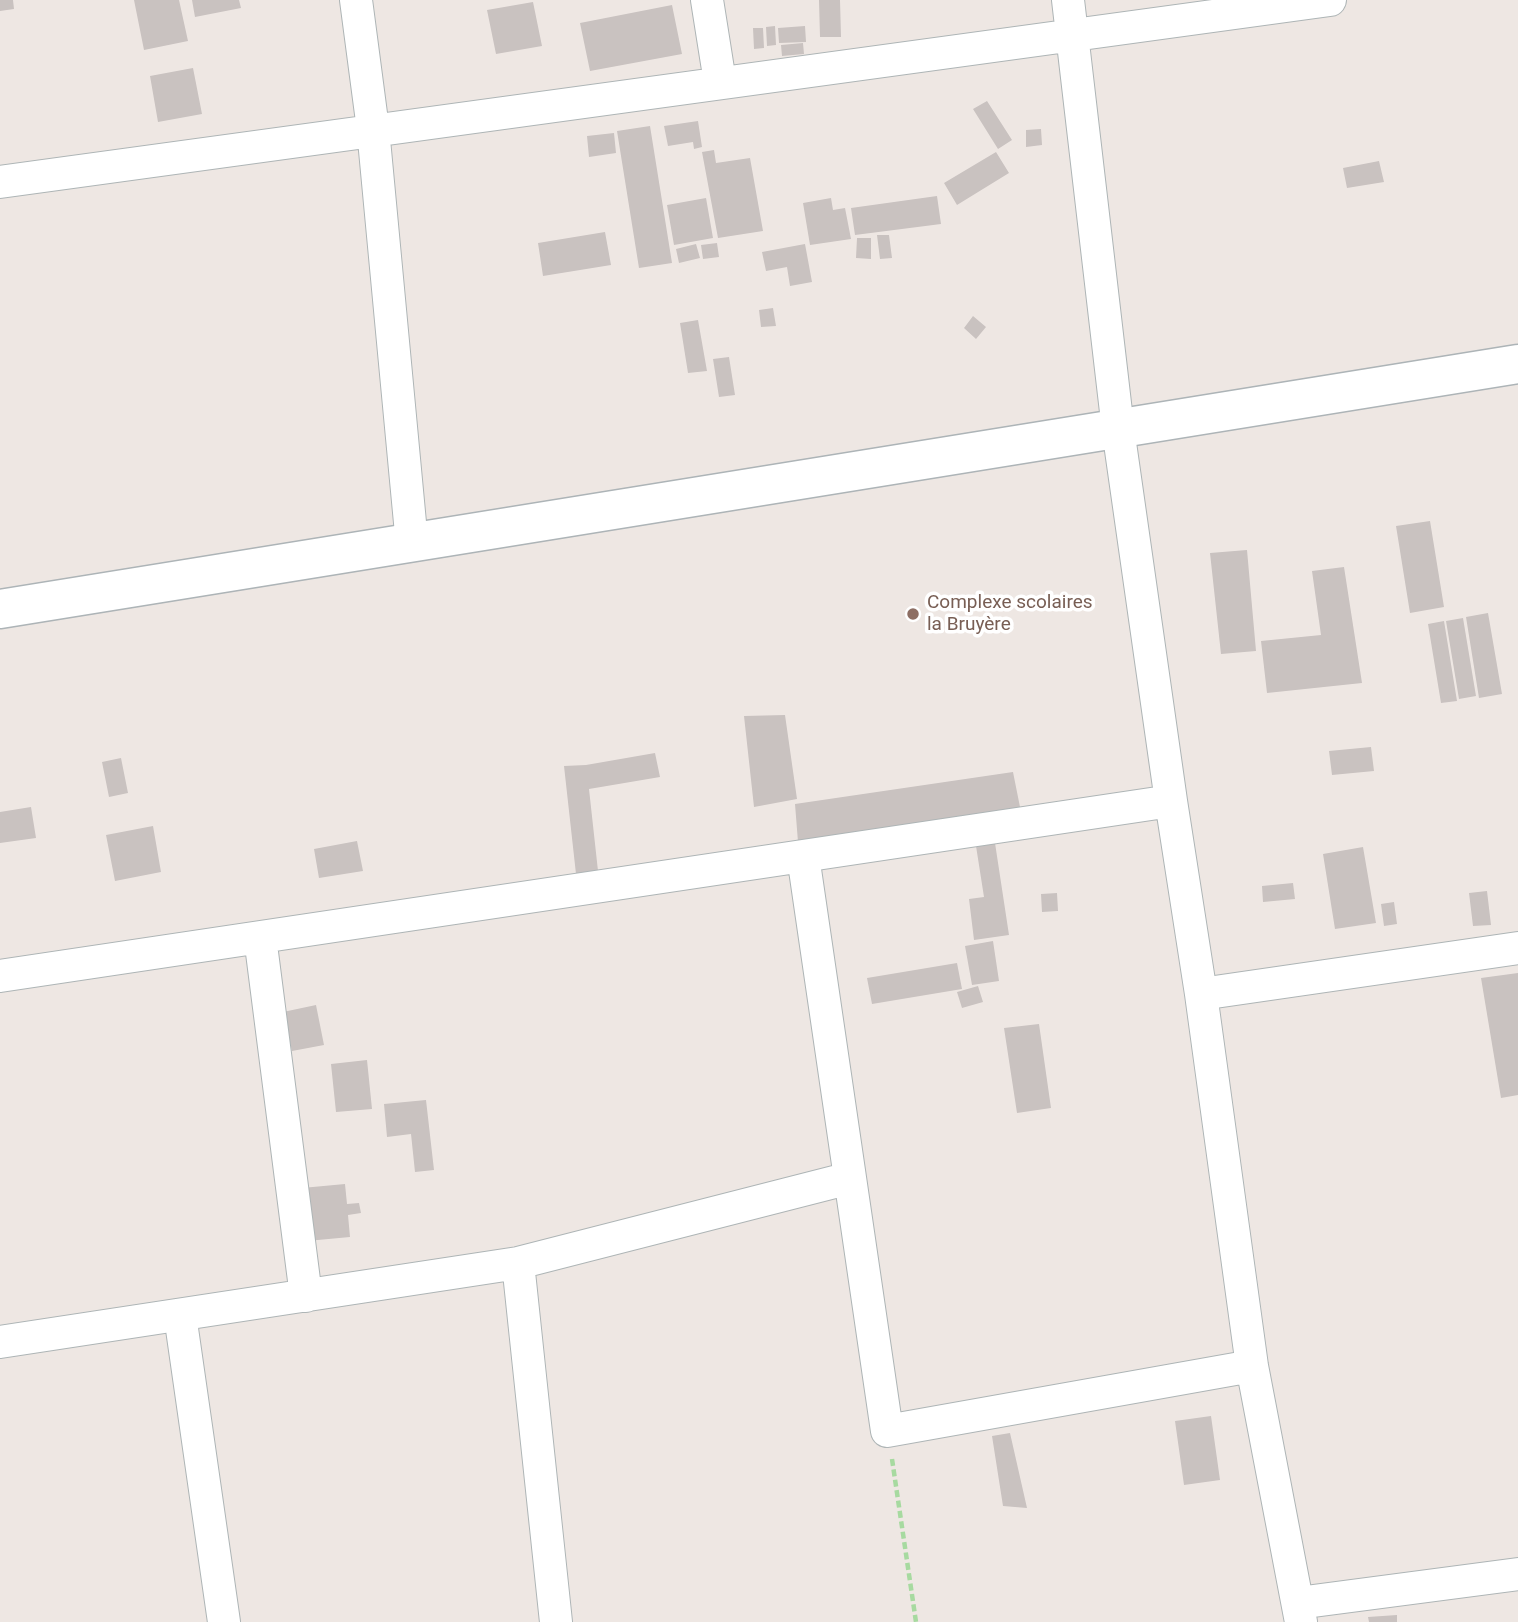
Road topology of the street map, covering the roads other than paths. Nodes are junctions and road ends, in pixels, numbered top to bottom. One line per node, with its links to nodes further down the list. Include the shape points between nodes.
1 (356, 0): 7 (street)
2 (707, 0): 6 (street)
3 (1068, 0): 5 (street)
4 (1330, 0): 5 (street)
5 (1072, 36): 6 (street); 10 (street)
6 (720, 82): 7 (street)
7 (373, 130): 8 (street); 11 (street)
8 (0, 182)
9 (1518, 365): 10 (street)
10 (1118, 429): 11 (street); 13 (street)
11 (412, 544): 12 (street)
12 (0, 609)
13 (1171, 801): 14 (street); 18 (street)
14 (803, 856): 15 (street); 19 (street)
15 (260, 937): 17 (street); 21 (street)
16 (1518, 948): 18 (street)
17 (0, 976)
18 (1201, 994): 24 (street)
19 (850, 1178): 20 (street); 24 (street, via 887,1431)
20 (518, 1264): 21 (street); 28 (street)
21 (306, 1296): 22 (street)
22 (180, 1315): 23 (street); 27 (street)
23 (0, 1342)
24 (1252, 1366): 26 (street)
25 (1518, 1574): 26 (street)
26 (1299, 1612)
27 (224, 1622)
28 (556, 1622)

